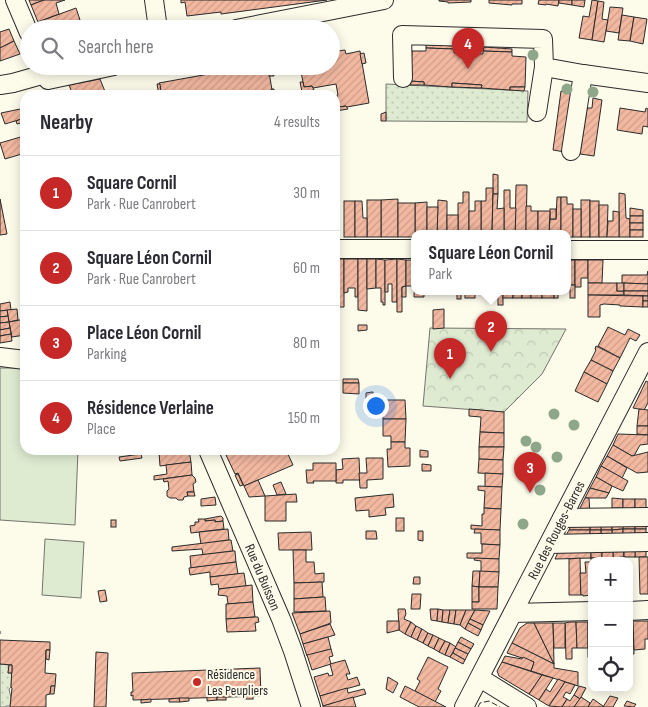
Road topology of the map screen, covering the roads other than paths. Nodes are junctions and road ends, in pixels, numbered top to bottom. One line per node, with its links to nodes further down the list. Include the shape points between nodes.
1 (15, 0): 4 (street)
2 (154, 0): 5 (street)
3 (384, 0): 6 (street)
4 (23, 20)
5 (157, 20)
6 (282, 20)
7 (544, 67): 8 (street); 10 (street, via 543,39 402,35); 14 (street)
8 (583, 74): 12 (street); 15 (street)
9 (68, 75): 11 (street)
10 (403, 78)
11 (48, 79): 13 (street)
12 (648, 83)
13 (0, 85)
14 (537, 112)
15 (571, 150)
16 (340, 249): 17 (street)
17 (411, 249)
18 (571, 250): 19 (street)
19 (648, 250)
20 (648, 352): 25 (street, Rue des Rouges-Barres)
21 (0, 357): 22 (street)
22 (20, 359)
23 (210, 455): 33 (street, Rue du Buisson, via 278,610)
24 (648, 517): 25 (street)
25 (562, 518): 27 (street, Rue des Rouges-Barres)
26 (648, 542): 27 (street)
27 (549, 544): 31 (street, Rue des Rouges-Barres)
28 (648, 610): 30 (street)
29 (588, 611): 31 (street)
30 (633, 611)
31 (513, 613): 32 (street, Rue des Rouges-Barres)
32 (480, 678): 34 (street, Rue des Rouges-Barres); 35 (street)
33 (311, 707)
34 (464, 707)
35 (527, 707)

